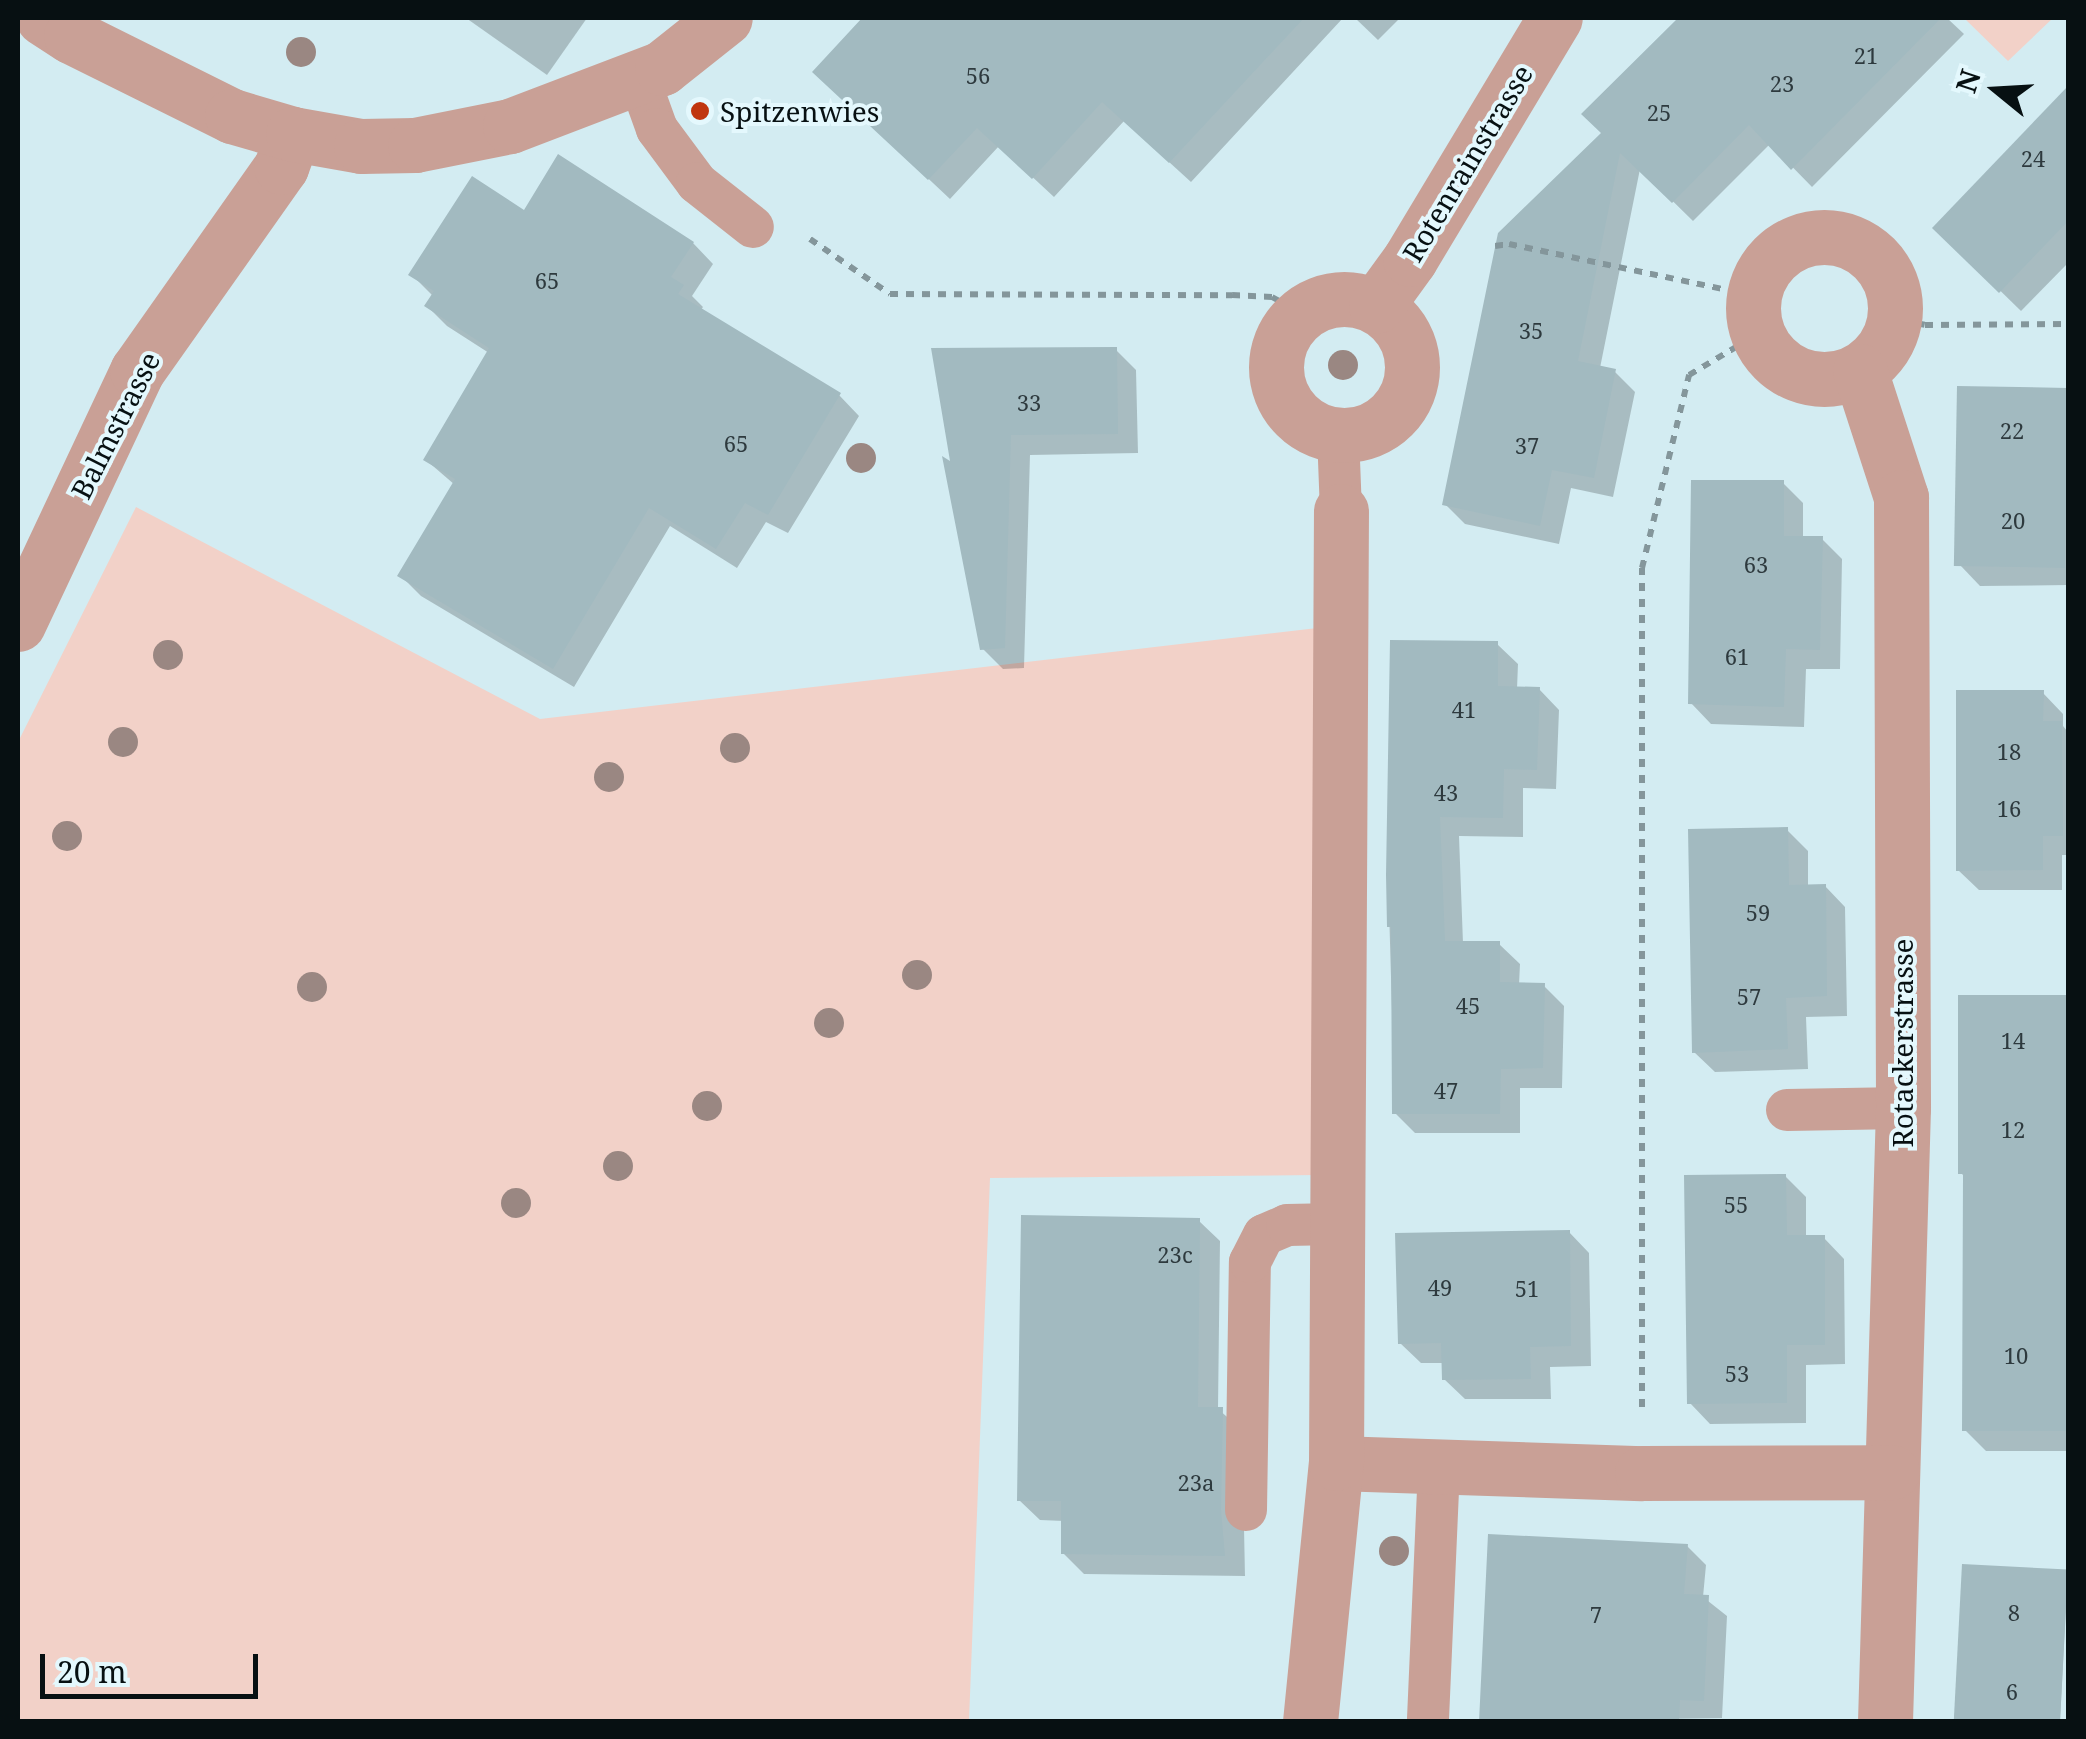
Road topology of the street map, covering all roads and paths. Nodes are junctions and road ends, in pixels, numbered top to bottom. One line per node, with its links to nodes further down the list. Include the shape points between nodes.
1 (43, 18): 5 (street, via 232,116)
2 (725, 18): 4 (street)
3 (1555, 18): 7 (street, Rotenrainstrasse)
4 (639, 79): 5 (street, via 510,126 415,145 361,146); 6 (lane, via 657,129 697,182)
5 (292, 134): 16 (street, Balmstrasse, via 281,167 137,371)
6 (752, 227): 9 (path, via 794,228 890,294 1232,295 1272,298)
7 (1410, 259): 8 (street, Rotenrainstrasse); 10 (path, via 1509,244)
8 (1376, 306): 9 (street, via 1352,299); 14 (street, via 1402,330 1413,363 1407,398 1383,424)
9 (1301, 313): 14 (street, via 1280,342 1276,376 1289,409 1316,430)
10 (1754, 315): 11 (street, via 1769,260 1798,239 1836,236 1871,252 1892,282); 13 (street, via 1781,368 1820,381); 23 (path, via 1690,375 1642,568)
11 (1896, 319): 12 (path, via 1925,325); 13 (street, via 1884,350)
12 (2068, 324)
13 (1860, 372): 17 (street, Rotackerstrasse, via 1901,496)
14 (1338, 434): 15 (lane)
15 (1341, 512): 19 (street)
16 (18, 624)
17 (1903, 1108): 18 (lane); 22 (street, Rotackerstrasse)
18 (1786, 1110)
19 (1337, 1224): 20 (street); 24 (lane, via 1288,1225 1264,1235 1250,1262)
20 (1336, 1463): 21 (street); 26 (street)
21 (1440, 1466): 23 (street); 25 (lane)
22 (1892, 1472): 23 (street); 27 (street, Rotackerstrasse)
23 (1642, 1473)
24 (1246, 1510)
25 (1428, 1720)
26 (1310, 1722)
27 (1884, 1722)

